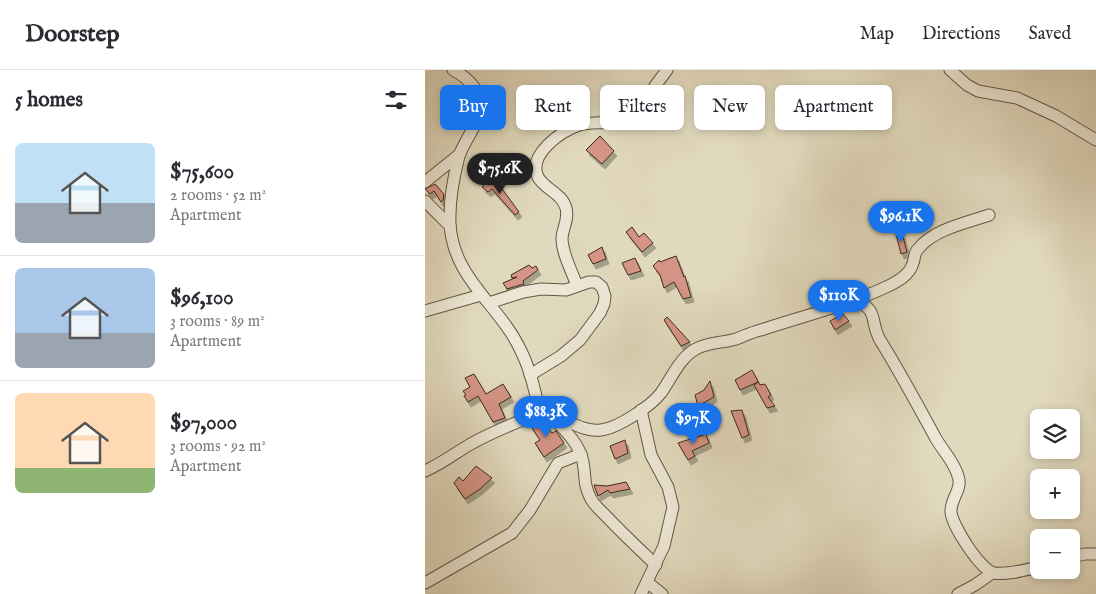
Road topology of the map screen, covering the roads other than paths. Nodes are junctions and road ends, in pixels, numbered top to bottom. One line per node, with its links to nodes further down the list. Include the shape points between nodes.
1 (453, 70): 5 (street, via 476,90 480,106)
2 (667, 70): 12 (street, via 655,86 645,117 641,120 579,125 546,146 537,159 538,178 564,202 567,210 562,238)
3 (950, 70): 4 (street, via 978,91 1017,98 1057,116)
4 (1096, 140)
5 (460, 154): 6 (street); 11 (street, via 452,186)
6 (425, 182)
7 (425, 201): 8 (street)
8 (440, 215): 10 (street); 11 (street)
9 (989, 215): 14 (street, via 943,231 916,251 913,265 903,278)
10 (425, 216)
11 (450, 226): 13 (street, via 457,257)
12 (577, 286): 13 (street); 16 (street, via 596,282 602,287 605,296 600,313 580,340)
13 (485, 299): 15 (street); 16 (street, via 521,350)
14 (854, 300): 17 (street, via 723,343 695,349 677,368 660,394); 25 (street, via 871,310 876,333 953,464 959,477 959,487 951,504 951,514 982,565)
15 (425, 311)
16 (531, 375): 18 (street)
17 (641, 410): 18 (street, via 615,426 601,430 590,430); 23 (street, via 651,455 668,487 673,507)
18 (544, 413): 19 (street, via 564,429); 20 (street, via 494,432)
19 (581, 454): 23 (street, via 586,490 592,501); 26 (street, via 558,463 512,533)
20 (425, 471)
21 (1096, 554): 22 (street)
22 (1080, 555)
23 (656, 565): 27 (street)
24 (1030, 568): 25 (street)
25 (992, 573): 30 (street)
26 (425, 582)
27 (647, 582): 28 (street); 29 (street)
28 (641, 594)
29 (662, 594)
30 (958, 594)

